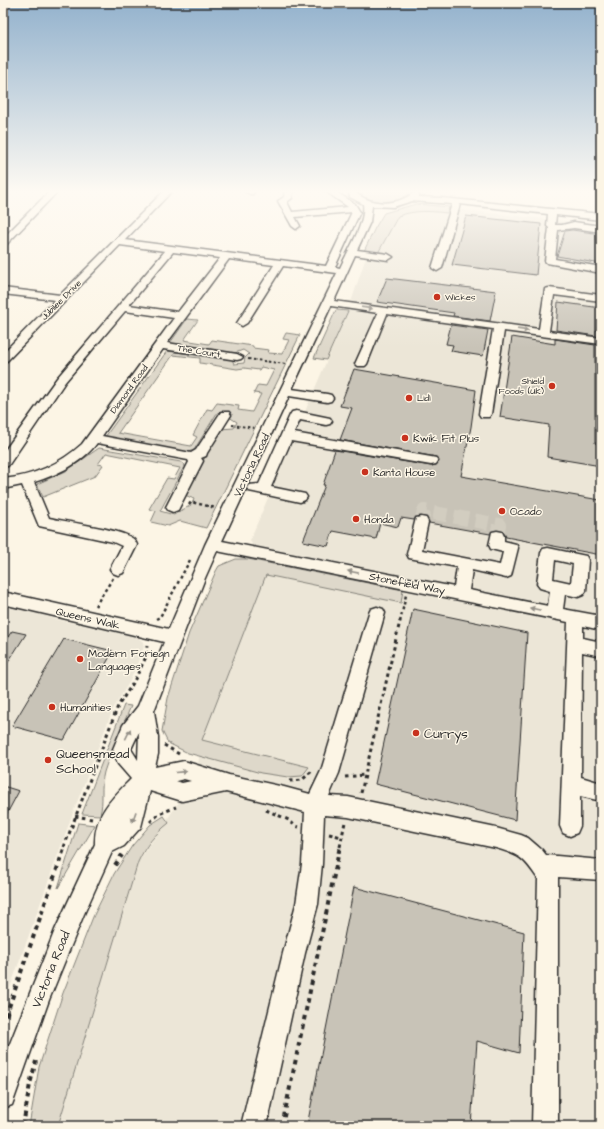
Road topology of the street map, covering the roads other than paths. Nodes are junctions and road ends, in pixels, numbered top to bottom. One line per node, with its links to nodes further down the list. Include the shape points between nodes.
1 (118, 242): 17 (street, Jubilee Drive)
2 (123, 243): 7 (street)
3 (342, 243): 13 (street)
4 (356, 243): 8 (street, Victoria Road)
5 (445, 243): 12 (street)
6 (552, 243): 14 (street, via 550,261)
7 (171, 249): 9 (street); 20 (street)
8 (352, 252): 10 (street); 15 (street, Victoria Road)
9 (226, 256): 11 (street); 22 (street, Diamond Road)
10 (388, 257)
11 (280, 263): 13 (street); 23 (street)
12 (437, 268)
13 (329, 269): 15 (street)
14 (601, 270)
15 (344, 271): 19 (street, Victoria Road)
16 (3, 291): 17 (street)
17 (62, 298): 29 (street, Jubilee Drive)
18 (601, 298): 25 (street, via 549,291)
19 (328, 303): 21 (street, one-way to 21); 31 (street, Victoria Road)
20 (121, 307): 22 (street); 40 (street, via 60,380)
21 (384, 310): 24 (street); 30 (street)
22 (181, 316): 27 (street, Diamond Road)
23 (242, 322)
24 (499, 326): 25 (street, one-way to 25); 33 (street)
25 (544, 332): 26 (street)
26 (601, 341)
27 (161, 345): 28 (street, The Court); 37 (street, Diamond Road)
28 (241, 358)
29 (3, 359)
30 (361, 364)
31 (286, 392): 32 (street); 43 (street, Victoria Road)
32 (327, 398)
33 (485, 414)
34 (223, 419): 38 (street, via 201,453)
35 (326, 421): 36 (street, via 296,415)
36 (286, 436): 39 (street); 44 (street)
37 (93, 438): 38 (street); 41 (street, Diamond Road, via 78,456)
38 (192, 457): 46 (street, via 196,461)
39 (431, 461)
40 (3, 463)
41 (26, 480): 42 (street, Diamond Road); 51 (street, via 44,522 126,541 130,545)
42 (3, 484)
43 (241, 485): 44 (street); 49 (street, Victoria Road)
44 (263, 490): 45 (street)
45 (300, 497)
46 (178, 507)
47 (422, 522): 50 (street, via 414,554)
48 (497, 536): 50 (street, via 496,545 511,548 506,572)
49 (212, 545): 53 (street, Stonefield Way, one-way to 49); 59 (street, Victoria Road)
50 (465, 563): 53 (street)
51 (118, 569)
52 (545, 583): 56 (street)
53 (461, 594): 56 (street, Stonefield Way, one-way to 53)
54 (3, 598): 59 (street, Queens Walk)
55 (377, 613): 66 (street, via 330,773)
56 (555, 613): 57 (street, Stonefield Way)
57 (576, 618): 58 (street, Stonefield Way); 60 (street)
58 (601, 622)
59 (173, 637): 62 (street, Victoria Road)
60 (574, 644): 61 (street); 64 (street)
61 (601, 649)
62 (145, 711): 63 (street, Victoria Road, via 149,754); 63 (street, Victoria Road, one-way to 62, via 125,758 122,749 129,731)
63 (143, 779): 66 (street, via 182,792 229,784); 70 (street, Victoria Road, via 134,820 117,839 116,846 64,933 28,1023)
64 (571, 784): 65 (street); 67 (street)
65 (601, 792)
66 (315, 805): 68 (street, via 348,807 521,845); 71 (street, via 307,904)
67 (570, 826)
68 (540, 865): 69 (street); 72 (street, via 548,876)
69 (601, 870)
70 (3, 1096)
71 (254, 1126)
72 (545, 1126)

